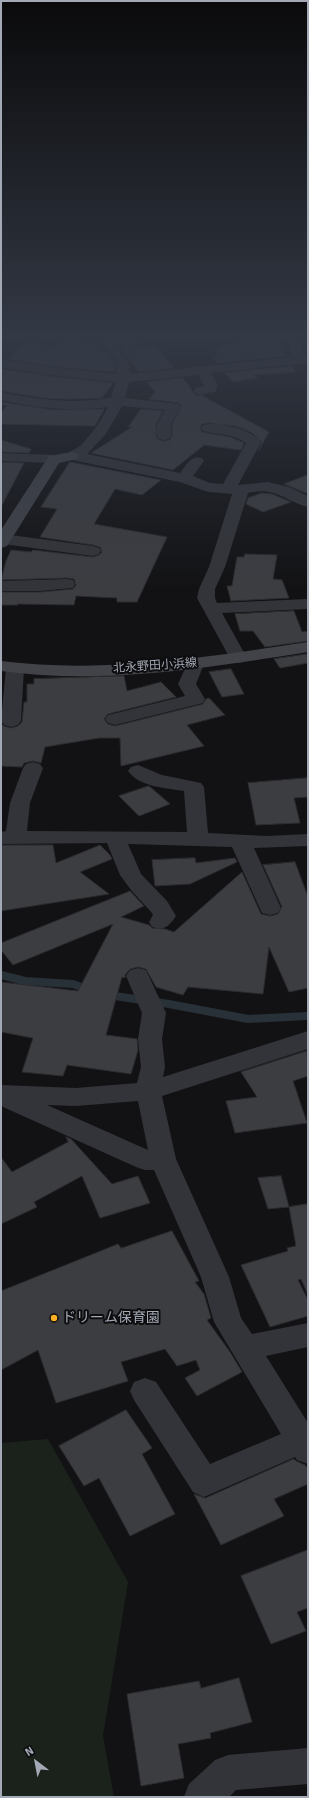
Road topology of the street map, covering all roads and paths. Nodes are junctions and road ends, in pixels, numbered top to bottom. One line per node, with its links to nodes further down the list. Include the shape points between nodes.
1 (104, 424): 6 (street, via 85,450)
2 (164, 424): 4 (street)
3 (208, 428): 11 (street, via 235,431 254,442)
4 (164, 436)
5 (1, 456): 7 (street)
6 (72, 456): 7 (main road); 10 (street)
7 (54, 459): 13 (main road)
8 (197, 461): 10 (street)
9 (272, 474): 11 (street)
10 (184, 478): 11 (street, via 208,487)
11 (240, 488): 12 (street, via 278,487); 18 (street, via 217,567 207,589 206,598)
12 (308, 502)
13 (3, 538): 14 (street)
14 (93, 550)
15 (67, 584): 16 (street)
16 (1, 586)
17 (308, 604): 18 (street)
18 (211, 608): 20 (street)
19 (308, 647): 20 (main road, 北永野田小浜線)
20 (238, 658): 21 (main road, 北永野田小浜線)
21 (195, 664): 22 (main road, 北永野田小浜線, via 49,671); 23 (street, via 187,684 196,699)
22 (8, 667): 24 (street)
23 (115, 719)
24 (11, 721)
25 (33, 768): 28 (street)
26 (138, 771): 29 (street, via 160,780 194,787)
27 (115, 837): 28 (street, via 93,835); 29 (street); 33 (street, via 130,875 163,910 165,916)
28 (9, 838)
29 (198, 839): 31 (street)
30 (308, 840): 31 (street, via 255,843)
31 (240, 841): 32 (street)
32 (270, 908)
33 (160, 922)
34 (138, 976): 36 (street, via 151,1006 150,1039 153,1068)
35 (308, 1040): 36 (street)
36 (148, 1091): 37 (street, via 76,1097); 38 (street)
37 (1, 1094): 38 (street, via 145,1160)
38 (163, 1159): 40 (street, via 215,1277 228,1322)
39 (308, 1335): 40 (street)
40 (245, 1348): 42 (street)
41 (145, 1391): 42 (street, via 204,1482)
42 (305, 1445)
43 (308, 1766): 44 (street, via 228,1773)
44 (202, 1797)

